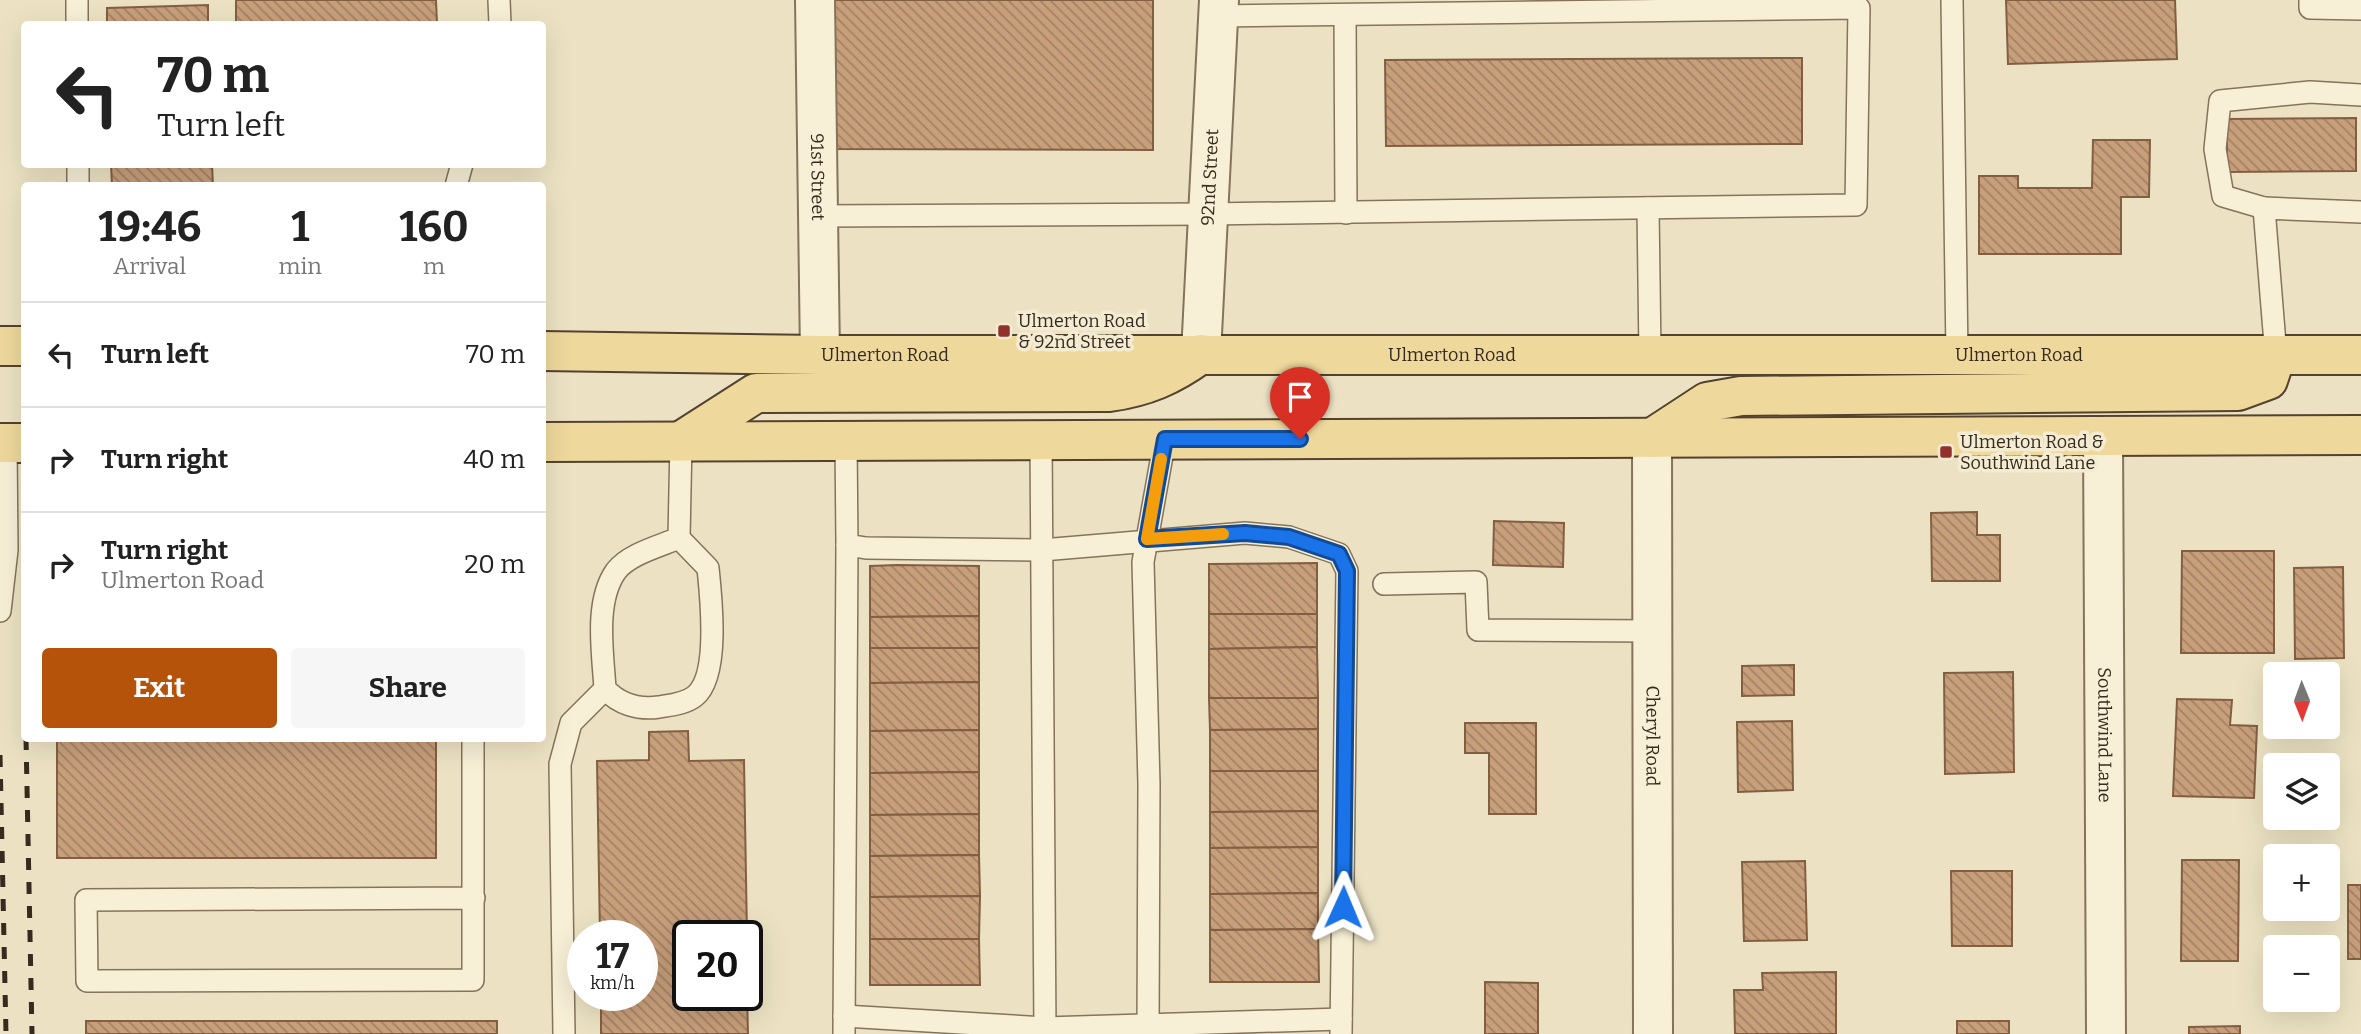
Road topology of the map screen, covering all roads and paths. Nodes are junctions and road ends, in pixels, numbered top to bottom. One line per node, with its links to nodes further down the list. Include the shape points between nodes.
1 (77, 0): 9 (lane)
2 (499, 0): 10 (lane)
3 (815, 0): 17 (street, 91st Street)
4 (1952, 0): 24 (lane)
5 (2310, 0): 7 (lane, via 2310,8)
6 (1219, 8): 8 (lane); 16 (street, 92nd Street)
7 (2361, 9)
8 (1345, 15): 12 (lane, via 1859,8 1856,205); 15 (lane)
9 (78, 21)
10 (500, 21)
11 (2361, 94): 13 (lane, via 2309,92 2220,101 2215,149 2224,196)
12 (1648, 208): 15 (lane); 22 (lane)
13 (2264, 208): 14 (lane); 26 (lane)
14 (2361, 212)
15 (1346, 213): 16 (lane)
16 (1208, 215): 17 (lane); 21 (street, 92nd Street)
17 (818, 216): 23 (street, 91st Street)
18 (0, 346): 19 (main road)
19 (21, 346)
20 (546, 351): 23 (main road, Ulmerton Road)
21 (1201, 354): 22 (main road, Ulmerton Road); 23 (main road, Ulmerton Road); 33 (main road, via 1173,374 1139,388 1109,393 756,393)
22 (1650, 354): 24 (main road, Ulmerton Road)
23 (820, 355)
24 (1957, 355): 26 (main road, Ulmerton Road)
25 (2361, 355): 26 (main road, Ulmerton Road)
26 (2276, 356): 29 (main road, via 2268,380 2226,392 1741,396 1707,402)
27 (2361, 435): 28 (main road)
28 (2103, 436): 29 (main road); 52 (street, Southwind Lane)
29 (1652, 438): 30 (main road); 42 (street, Cheryl Road)
30 (1165, 439): 31 (main road); 37 (lane)
31 (1041, 440): 34 (main road); 39 (lane)
32 (14, 441): 41 (lane)
33 (681, 441): 34 (main road); 35 (main road); 36 (lane)
34 (846, 441): 38 (lane)
35 (546, 442)
36 (679, 538): 43 (lane, via 617,570 607,590 602,626); 43 (lane, via 708,568 711,654 706,680 697,695 682,703 653,707 618,703)
37 (1147, 539): 39 (lane); 47 (lane, via 1231,534 1289,537 1339,554 1347,571); 48 (lane, via 1143,562 1149,785)
38 (847, 545): 39 (lane); 46 (lane)
39 (1042, 550): 49 (lane)
40 (1384, 584): 42 (lane, via 1476,582 1478,630)
41 (0, 611)
42 (1653, 631): 51 (street, Cheryl Road)
43 (605, 689): 50 (lane, via 571,723 560,764)
44 (473, 742): 45 (lane)
45 (474, 898): 45 (lane, via 86,900 87,981 474,980)
46 (844, 1025): 49 (lane)
47 (1341, 1026): 48 (lane)
48 (1147, 1030): 49 (lane)
49 (1045, 1031)
50 (564, 1034)
51 (1653, 1034)
52 (2106, 1034)

